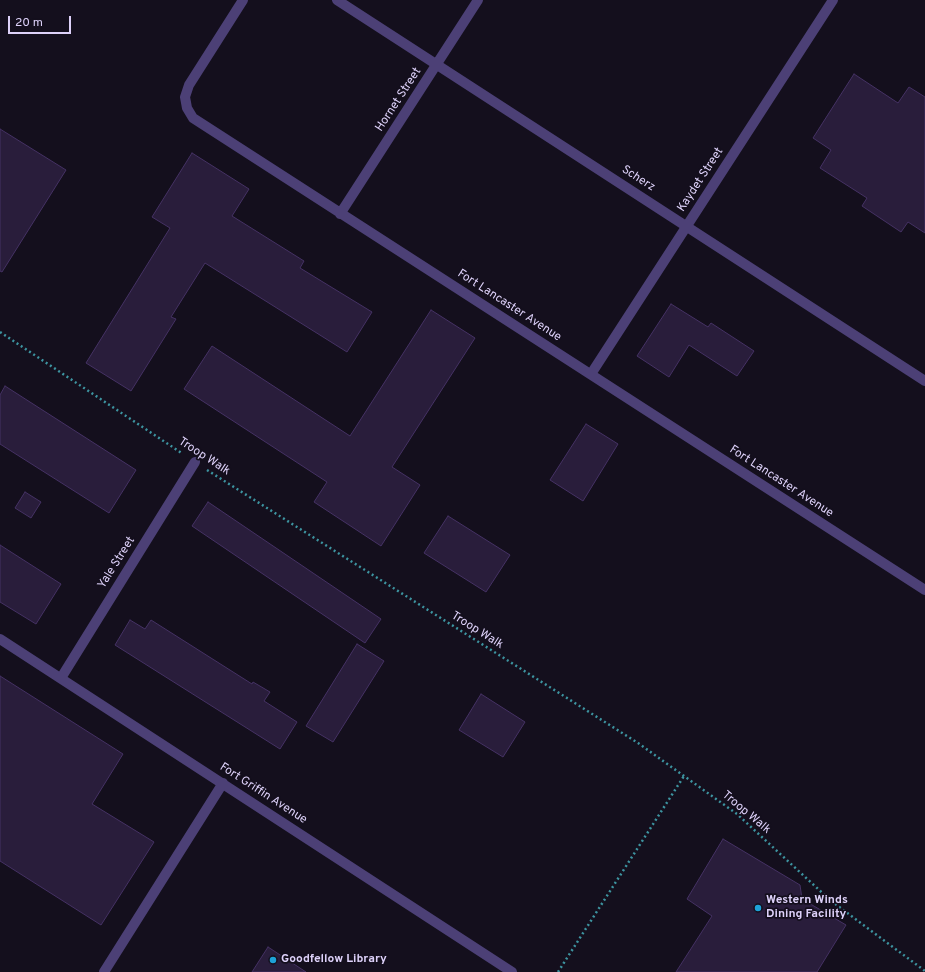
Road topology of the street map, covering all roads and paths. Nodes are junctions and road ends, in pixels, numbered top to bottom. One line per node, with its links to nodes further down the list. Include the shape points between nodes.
1 (243, 0): 6 (street, Fort Lancaster Avenue, via 190,86 185,97 187,108 193,118)
2 (337, 0): 5 (street, Scherz)
3 (478, 0): 5 (street, Hornet Street)
4 (833, 0): 7 (street, Kaydet Street)
5 (438, 64): 6 (street, Hornet Street); 7 (street, Scherz)
6 (340, 214): 9 (street, Fort Lancaster Avenue)
7 (686, 226): 9 (street, Kaydet Street); 10 (street, Scherz)
8 (0, 332): 11 (path, Troop Walk)
9 (591, 374): 12 (street, Fort Lancaster Avenue)
10 (925, 381)
11 (195, 462): 14 (street, Yale Street); 15 (path, Troop Walk, via 638,743)
12 (925, 590)
13 (0, 639): 14 (street, Fort Griffin Avenue)
14 (60, 678): 16 (street, Fort Griffin Avenue)
15 (684, 776): 17 (path, Troop Walk, via 737,814 830,900); 20 (path)
16 (223, 784): 18 (street); 19 (street, Fort Griffin Avenue)
17 (925, 971)
18 (104, 972)
19 (512, 972)
20 (558, 972)

